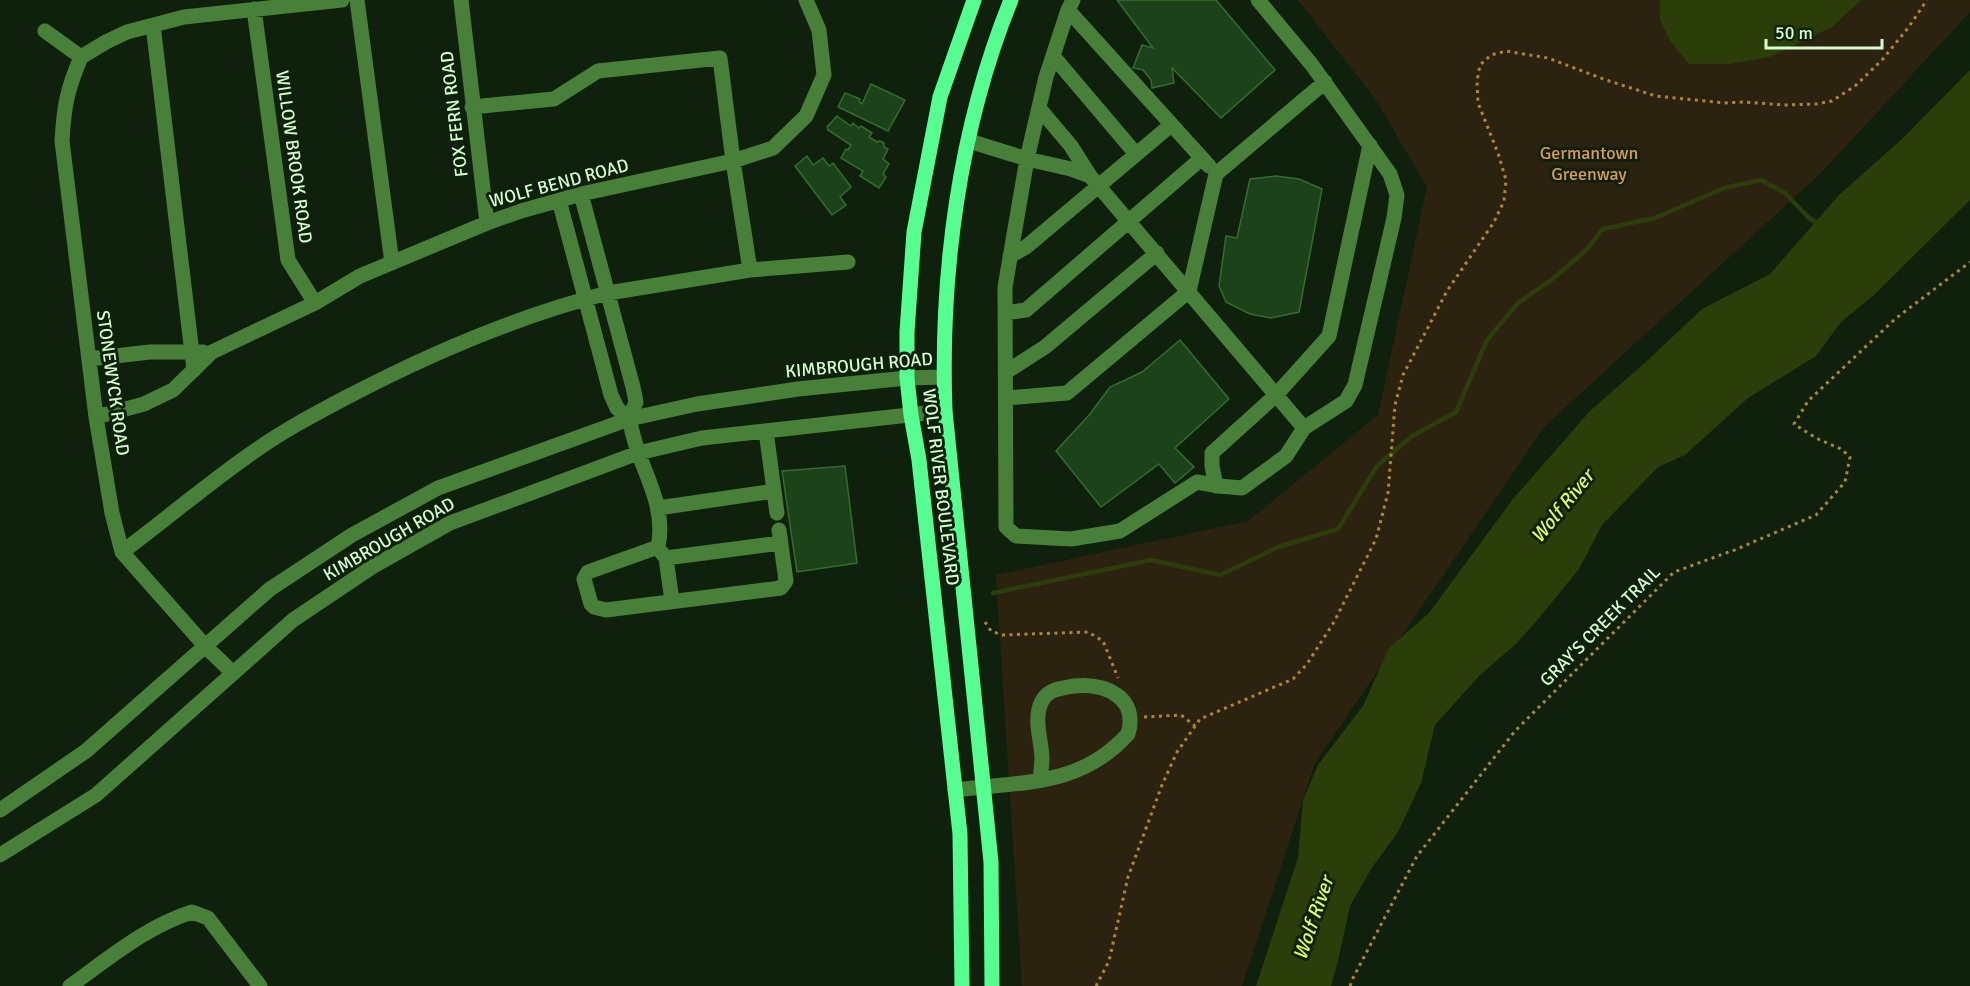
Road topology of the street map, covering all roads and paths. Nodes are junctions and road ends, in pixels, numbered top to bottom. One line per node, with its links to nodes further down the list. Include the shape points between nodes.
1 (342, 0): 10 (street)
2 (357, 0): 35 (street)
3 (461, 0): 16 (street, FOX FERN ROAD)
4 (806, 0): 24 (street, WOLF BEND ROAD, via 819,30 824,75 806,116 773,148)
5 (974, 0): 48 (main road, WOLF RIVER BOULEVARD, via 940,97 914,232)
6 (1011, 0): 19 (main road, WOLF RIVER BOULEVARD, via 993,45)
7 (1258, 0): 15 (street)
8 (1927, 0): 70 (path, via 1882,60 1855,86 1832,100 1816,104 1724,103 1656,96 1548,58 1506,51 1491,55 1480,65 1478,103 1506,180 1504,201 1447,291 1408,366 1395,405 1388,493 1376,538 1334,622 1293,679 1200,719)
9 (1071, 5): 13 (street); 18 (street)
10 (254, 9): 11 (street, via 184,17); 40 (street, WILLOW BROOK ROAD, via 288,260)
11 (153, 25): 14 (street, via 127,32); 42 (street)
12 (45, 31): 14 (street)
13 (1053, 56): 17 (street); 21 (street)
14 (81, 57): 44 (street, STONEWYCK ROAD, via 64,106 62,141)
15 (1325, 82): 20 (street); 25 (street)
16 (472, 107): 24 (street, via 554,99 598,71 720,58); 30 (street, FOX FERN ROAD)
17 (1039, 108): 23 (street); 26 (street)
18 (1171, 124): 21 (street); 22 (street)
19 (969, 141): 23 (street); 47 (main road, WOLF RIVER BOULEVARD, via 960,176 950,255)
20 (1370, 145): 49 (street, via 1329,336); 55 (street, via 1390,174 1397,195 1394,218 1355,385 1346,401)
21 (1136, 154): 26 (street)
22 (1202, 158): 25 (street); 29 (street)
23 (1027, 159): 26 (street, via 1071,169); 32 (street)
24 (733, 161): 27 (street, WOLF BEND ROAD); 36 (street)
25 (1216, 174): 37 (street)
26 (1094, 181): 29 (street); 32 (street, via 1026,247)
27 (581, 194): 28 (street, WOLF BEND ROAD); 38 (street)
28 (559, 200): 30 (street, WOLF BEND ROAD); 39 (street)
29 (1130, 222): 31 (street); 41 (street, via 1026,310)
30 (487, 223): 35 (street, WOLF BEND ROAD)
31 (1156, 253): 37 (street); 46 (street, via 1045,347)
32 (1010, 256): 41 (street)
33 (848, 262): 36 (street)
34 (1970, 262): 81 (path, GRAY'S CREEK TRAIL, via 1871,342 1808,401 1794,424 1841,448 1850,457 1845,482 1816,515 1674,572 1515,731 1417,856)
35 (392, 263): 40 (street, WOLF BEND ROAD, via 360,276)
36 (750, 270): 38 (street)
37 (1189, 291): 49 (street); 50 (street, via 1067,393)
38 (608, 293): 39 (street); 54 (street, via 636,402)
39 (586, 299): 54 (street, via 611,395); 62 (street, via 491,331 406,367 314,414 249,454)
40 (315, 303): 43 (street, WOLF BEND ROAD)
41 (1005, 313): 46 (street)
42 (192, 352): 43 (street, WOLF BEND ROAD); 44 (street, WOLF BEND ROAD); 45 (street)
43 (212, 352): 45 (street, WOLF BEND ROAD)
44 (89, 358): 53 (street, STONEWYCK ROAD)
45 (194, 370): 53 (street, WOLF BEND ROAD, via 173,390 144,404)
46 (1006, 372): 50 (street)
47 (944, 377): 48 (street, KIMBROUGH ROAD); 51 (main road, WOLF RIVER BOULEVARD)
48 (908, 378): 52 (main road, WOLF RIVER BOULEVARD); 54 (street, KIMBROUGH ROAD, via 746,395)
49 (1276, 395): 55 (street); 58 (street, via 1212,453)
50 (1006, 398): 58 (street, via 1006,527 1016,536 1071,539 1120,531 1197,482)
51 (945, 411): 52 (street, KIMBROUGH ROAD); 72 (main road, WOLF RIVER BOULEVARD)
52 (911, 415): 56 (street, KIMBROUGH ROAD); 73 (main road, WOLF RIVER BOULEVARD)
53 (96, 417): 62 (street, STONEWYCK ROAD)
54 (629, 419): 57 (street); 66 (street, KIMBROUGH ROAD, via 438,488 352,535 270,589)
55 (1304, 428): 58 (street, via 1286,456 1242,488)
56 (765, 431): 57 (street, KIMBROUGH ROAD, via 702,438); 59 (street)
57 (638, 453): 60 (street); 67 (street, KIMBROUGH ROAD, via 450,523 372,567 293,620)
58 (1216, 486)
59 (774, 491): 60 (street); 61 (street)
60 (657, 508): 63 (street)
61 (777, 513)
62 (122, 552): 66 (street, STONEWYCK ROAD)
63 (662, 552): 64 (street); 64 (street, via 588,572 584,579 594,607 606,610); 64 (street, via 779,536 786,582 781,588)
64 (672, 602)
65 (985, 622): 68 (path, via 991,631 1002,635 1088,633 1103,641)
66 (206, 647): 67 (street, STONEWYCK ROAD); 74 (street, KIMBROUGH ROAD, via 86,751)
67 (233, 673): 75 (street, KIMBROUGH ROAD, via 96,795)
68 (1121, 684)
69 (1134, 717): 70 (path, via 1181,715)
70 (1195, 726): 80 (path, via 1177,752 1158,795 1128,877 1109,961)
71 (1040, 780): 71 (street, via 1083,769 1119,744 1130,727 1124,701 1111,690 1090,684 1056,688 1046,695 1038,717); 72 (street)
72 (983, 786): 73 (street); 79 (main road, WOLF RIVER BOULEVARD, via 991,862)
73 (955, 790): 78 (main road, WOLF RIVER BOULEVARD, via 960,834)
74 (0, 810)
75 (0, 855)
76 (70, 986): 77 (street, via 136,940 173,918 192,912 208,918)
77 (260, 986)
78 (962, 986)
79 (992, 986)
80 (1096, 986)
81 (1350, 986)

